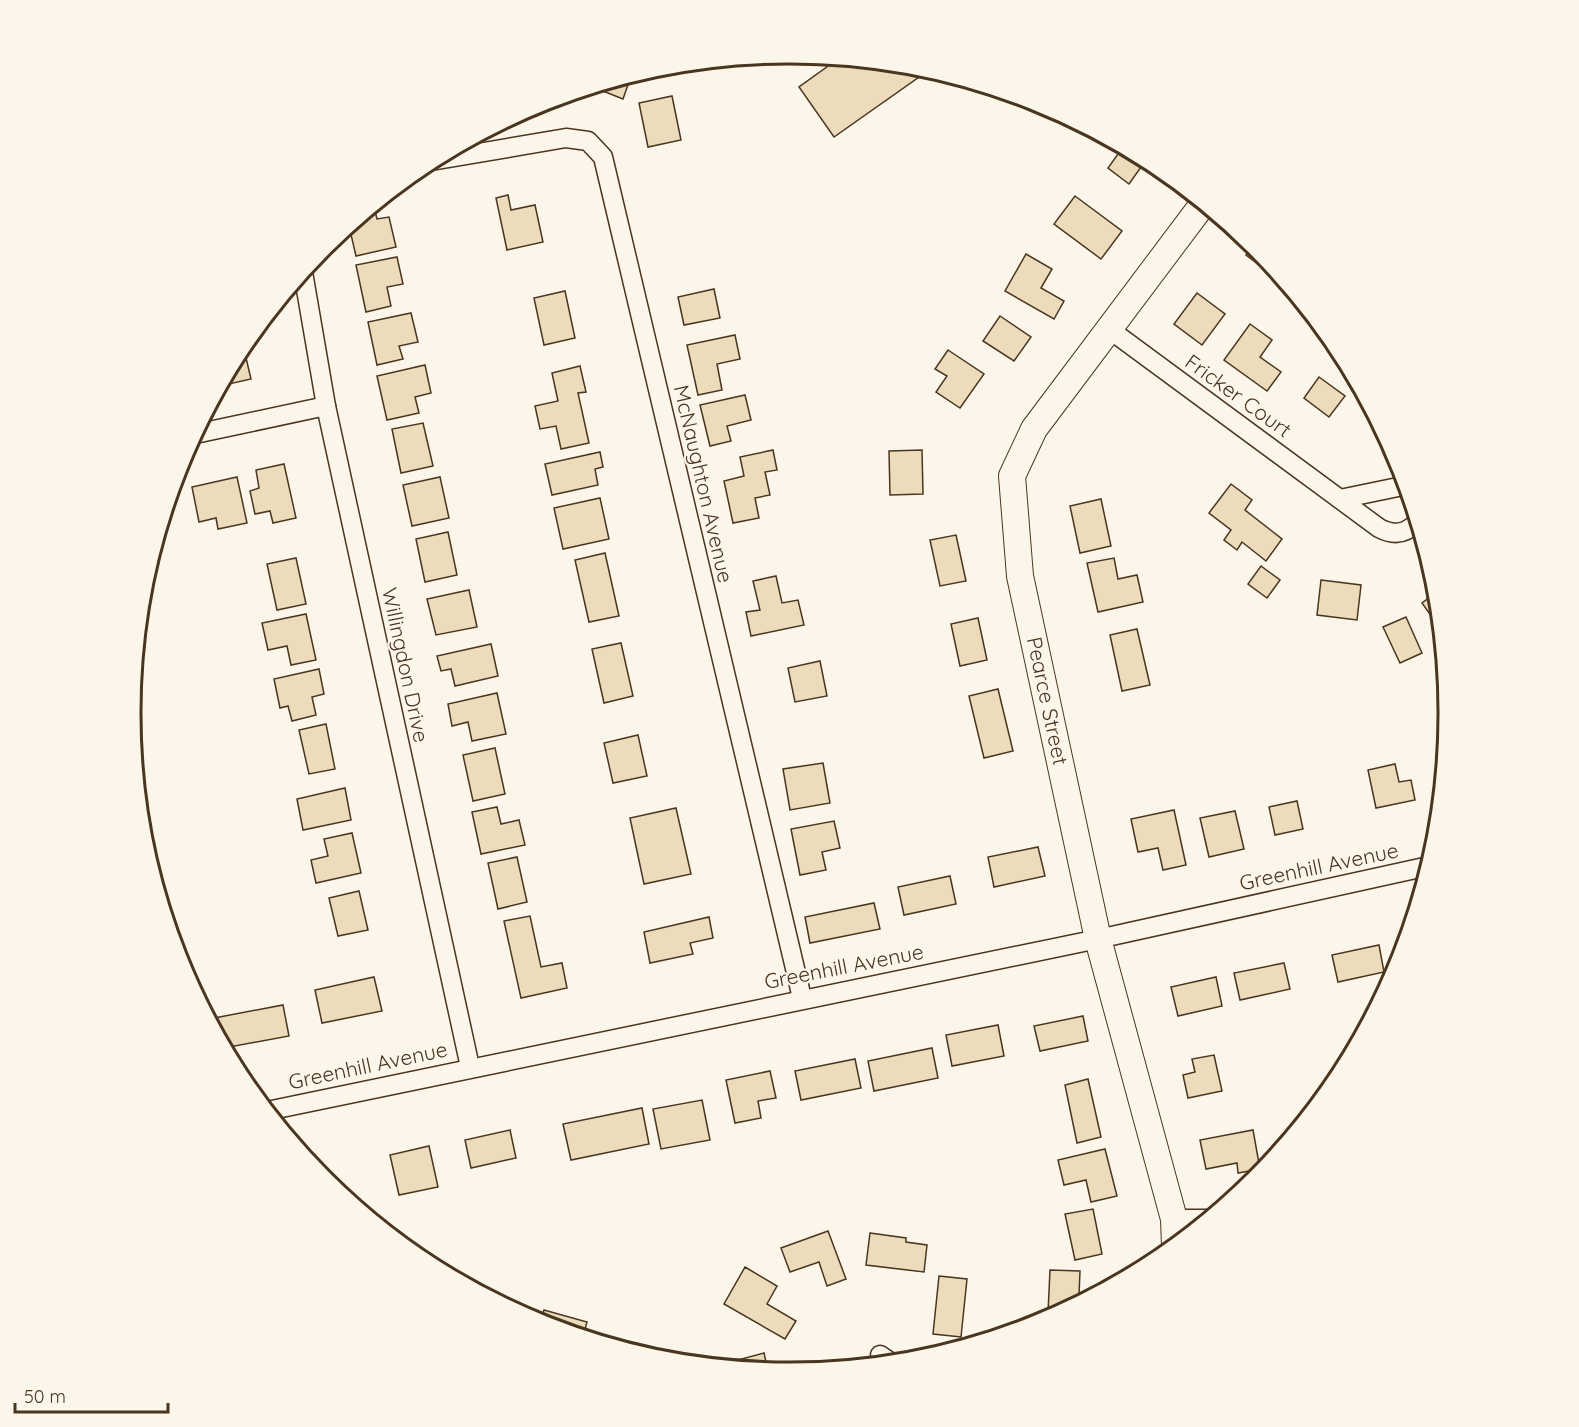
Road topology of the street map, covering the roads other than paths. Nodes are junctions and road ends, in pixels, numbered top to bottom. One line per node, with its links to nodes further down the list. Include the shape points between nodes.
1 (456, 157): 12 (street, McNaughton Avenue, via 566,138 588,141 603,157)
2 (1198, 210): 4 (street, Pearce Street)
3 (305, 283): 5 (street, Willingdon Drive)
4 (1109, 329): 8 (street, Fricker Court); 11 (street, Pearce Street, via 1034,429 1012,476 1020,576)
5 (326, 406): 6 (street); 13 (street, Willingdon Drive)
6 (204, 432)
7 (1397, 487): 8 (street)
8 (1340, 499): 9 (street, Fricker Court, via 1386,532 1401,533)
9 (1410, 527)
10 (1419, 868): 11 (street, Greenhill Avenue)
11 (1098, 939): 12 (street, Greenhill Avenue); 15 (street, Pearce Street)
12 (802, 998): 13 (street, Greenhill Avenue)
13 (470, 1067): 14 (street, Greenhill Avenue)
14 (275, 1109)
15 (1174, 1219): 16 (street); 17 (street, Pearce Street)
16 (1196, 1219)
17 (1175, 1235)

